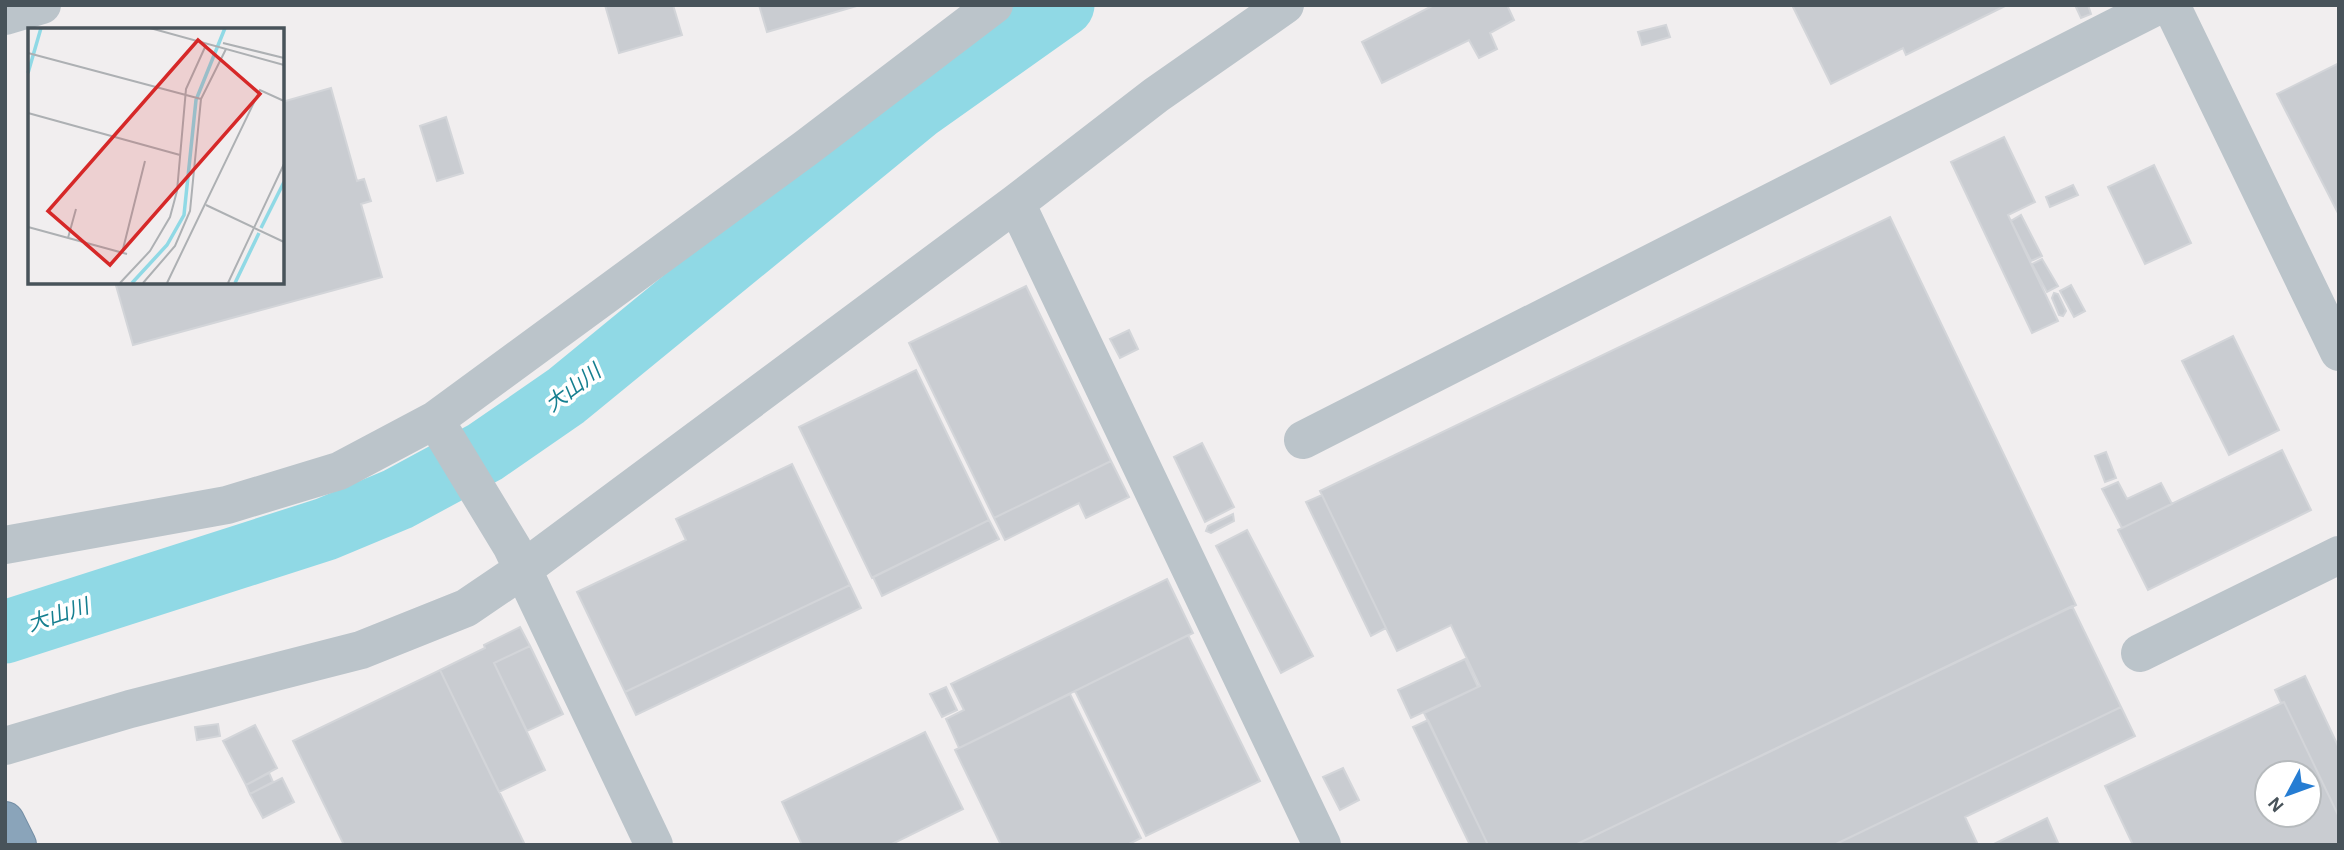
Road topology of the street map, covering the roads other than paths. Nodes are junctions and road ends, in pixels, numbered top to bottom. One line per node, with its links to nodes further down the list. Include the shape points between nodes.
1 (42, 5): 6 (street)
2 (994, 5): 9 (street)
3 (1285, 5): 7 (street, via 1156,95)
4 (2159, 5): 10 (street)
5 (2171, 5): 8 (street)
6 (5, 16)
7 (1016, 203): 13 (street); 19 (street)
8 (2339, 352)
9 (440, 428): 11 (street, via 340,471 227,505); 13 (street)
10 (1303, 440)
11 (5, 545)
12 (2339, 555): 14 (street)
13 (517, 559): 15 (street, via 466,608 361,650); 18 (street)
14 (2140, 653)
15 (5, 746)
16 (5, 821): 17 (highway)
17 (17, 845)
18 (654, 845)
19 (1322, 845)

